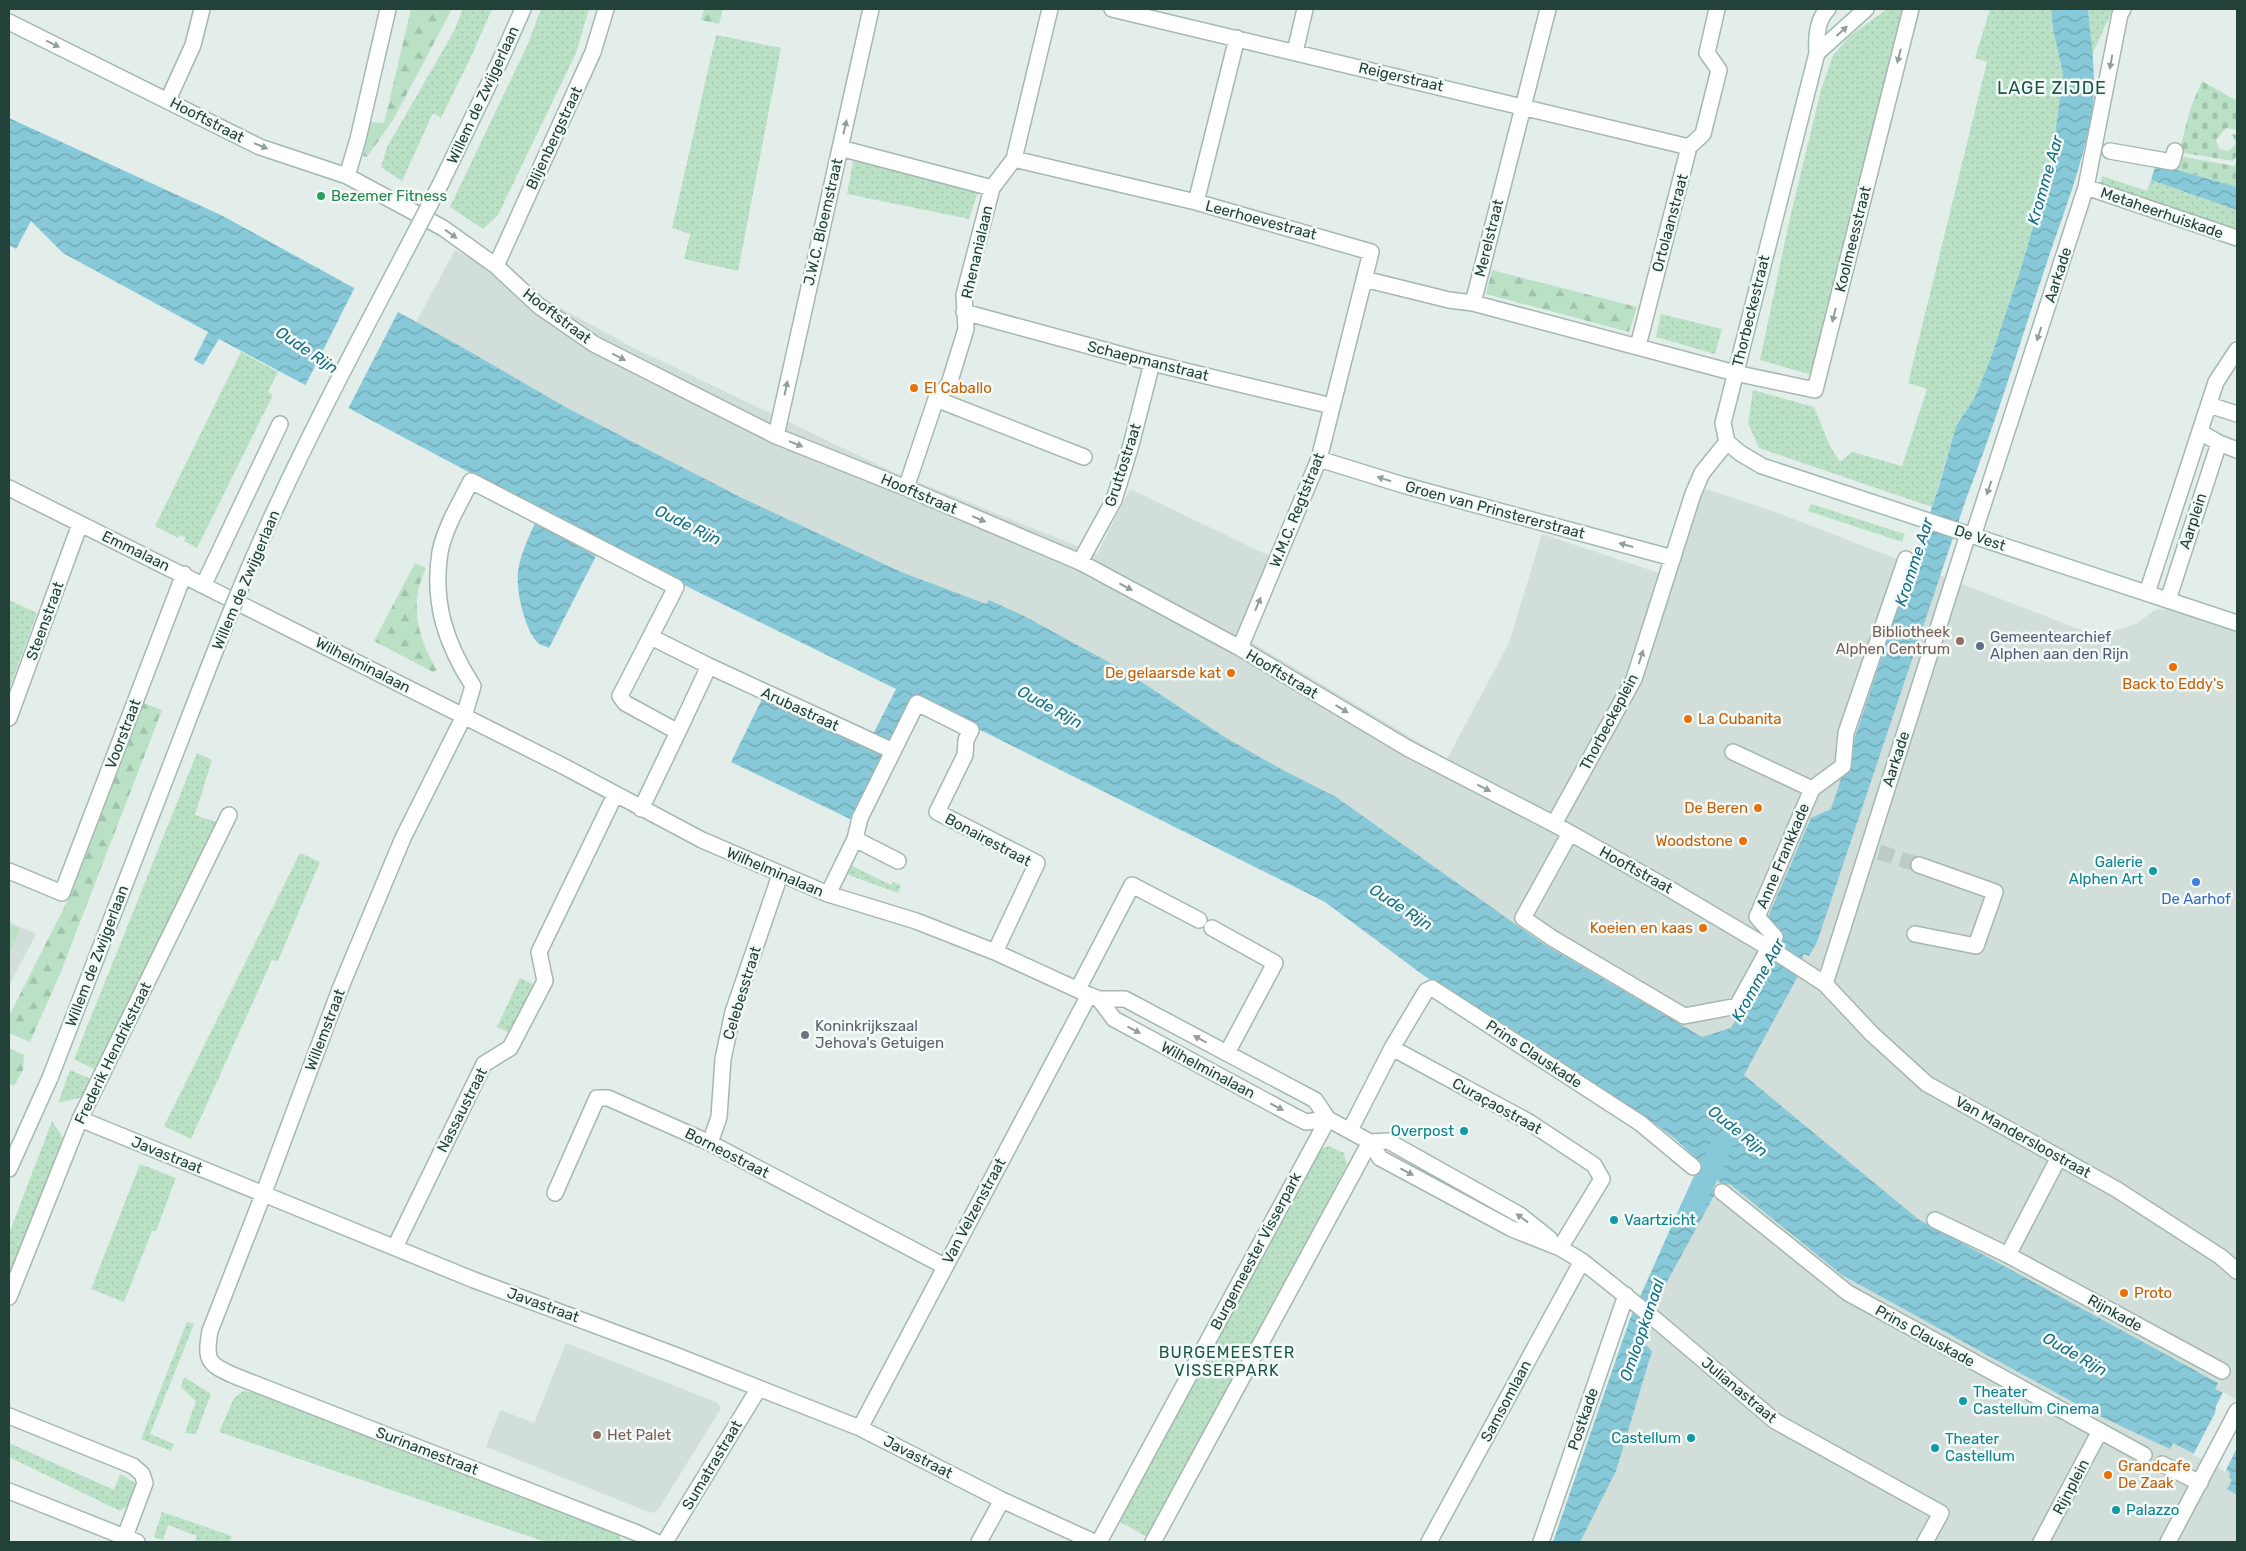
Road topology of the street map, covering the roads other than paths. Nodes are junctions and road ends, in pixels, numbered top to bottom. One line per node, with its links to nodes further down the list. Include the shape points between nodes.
1 (202, 9): 19 (street, via 193,45)
2 (388, 9): 26 (street)
3 (523, 9): 101 (street, Willem de Zwijgerlaan, bridge, via 441,183 256,550 50,1078)
4 (606, 9): 31 (street, Blijenbergstraat, via 593,52)
5 (871, 9): 22 (street, J.W.C. Bloemstraat, one-way to 5)
6 (1050, 9): 25 (street, Rhenanialaan)
7 (1112, 9): 16 (street, Reigerstraat)
8 (1305, 9): 17 (street)
9 (1548, 9): 20 (street, Merelstraat)
10 (1717, 9): 21 (street, Ortolaanstraat, via 1707,53 1719,70 1703,134)
11 (1828, 9): 18 (street, Thorbeckestraat, via 1816,37)
12 (1866, 9): 18 (street, one-way to 12)
13 (1911, 9): 38 (street, Koolmeesstraat, one-way to 38, via 1815,390)
14 (2122, 11): 27 (street, Aarkade, one-way to 27)
15 (9, 22): 19 (street, Hooftstraat, one-way to 19)
16 (1237, 38): 17 (street, Reigerstraat); 29 (street)
17 (1295, 52): 20 (street, Reigerstraat)
18 (1817, 53): 38 (street, Thorbeckestraat)
19 (168, 100): 26 (street, Hooftstraat, one-way to 26, via 260,147)
20 (1523, 106): 21 (street, Reigerstraat); 33 (street, Merelstraat)
21 (1690, 147): 35 (street, Ortolaanstraat)
22 (840, 148): 28 (street, Rhenanialaan); 45 (street, J.W.C. Bloemstraat, one-way to 22)
23 (2175, 150): 24 (street, via 2172,162)
24 (2110, 151)
25 (1014, 159): 28 (street, Rhenanialaan); 29 (street, Leerhoevestraat)
26 (347, 176): 31 (street, Hooftstraat, one-way to 31, via 443,228)
27 (2086, 187): 30 (street, Metaheerhuiskade); 56 (street, Aarkade, one-way to 56)
28 (992, 188): 34 (street, Rhenanialaan, via 964,296)
29 (1196, 202): 32 (street, Leerhoevestraat, via 1371,252)
30 (2237, 238)
31 (496, 266): 45 (street, Hooftstraat, one-way to 45, via 539,306 594,344)
32 (1364, 280): 33 (street); 41 (street, W.M.C. Regtstraat)
33 (1473, 303): 35 (street)
34 (964, 312): 37 (street, Schaepmanstraat); 39 (street, Rhenanialaan, via 966,330 949,384)
35 (1638, 346): 38 (street)
36 (2237, 350): 40 (street, via 2216,382)
37 (1152, 363): 41 (street, Schaepmanstraat); 59 (street, Gruttostraat, via 1132,445 1114,500)
38 (1735, 373): 46 (street, Thorbeckestraat, via 1723,423)
39 (936, 399): 49 (street); 52 (street, Rhenanialaan)
40 (2209, 404): 42 (street); 44 (street)
41 (1332, 406): 50 (street, W.M.C. Regtstraat)
42 (2237, 414)
43 (280, 424): 61 (street)
44 (2200, 432): 47 (street); 53 (street, via 2182,487)
45 (776, 436): 52 (street, Hooftstraat, one-way to 52)
46 (1727, 442): 56 (street, De Vest, via 1762,466); 57 (street, via 1702,473)
47 (2219, 443): 48 (street); 54 (street, Aarplein)
48 (2237, 450)
49 (1084, 457)
50 (1319, 459): 57 (street, Groen van Prinstererstraat, one-way to 50); 67 (street, W.M.C. Regtstraat, one-way to 50)
51 (9, 488): 55 (street, Emmalaan)
52 (906, 488): 59 (street, Hooftstraat, one-way to 59)
53 (2171, 503): 54 (street); 62 (street)
54 (2196, 511): 63 (street, Aarplein)
55 (80, 524): 60 (street, Emmalaan); 70 (street, Steenstraat)
56 (1971, 535): 62 (street, De Vest); 90 (street, Aarkade, via 1873,850)
57 (1673, 558): 78 (street, Thorbeckeplein, one-way to 57, via 1634,679)
58 (1906, 559): 74 (street, Anne Frankkade, via 1846,733 1844,766)
59 (1080, 562): 67 (street, Hooftstraat, one-way to 67)
60 (184, 574): 61 (street, Emmalaan); 83 (street, Voorstraat, via 62,893)
61 (204, 584): 64 (street, Emmalaan)
62 (2147, 593): 63 (street, De Vest)
63 (2168, 600): 65 (street, De Vest)
64 (262, 614): 69 (street, Wilhelminalaan)
65 (2237, 623)
66 (651, 637): 68 (street, Arubastraat); 69 (street, via 676,587 471,481 441,551 437,600 457,661 473,686); 71 (street, via 620,696 625,703)
67 (1240, 648): 78 (street, Hooftstraat, one-way to 78, via 1409,749)
68 (709, 666): 71 (street); 72 (street, Arubastraat)
69 (464, 716): 75 (street, Wilhelminalaan); 104 (street, Willemstraat, via 403,838 334,1004)
70 (9, 718)
71 (678, 732): 76 (street)
72 (893, 751): 80 (street, Bonairestraat, via 860,818); 89 (street, Bonairestraat, via 917,703 971,730 966,740 965,755 937,812 1036,863)
73 (1733, 752): 74 (street)
74 (1812, 789): 88 (street, Anne Frankkade, via 1757,917 1775,937)
75 (615, 795): 76 (street, Wilhelminalaan); 106 (street, Nassaustraat, via 539,952 545,981 510,1048 484,1064)
76 (641, 809): 84 (street, Wilhelminalaan)
77 (229, 815): 94 (street, Frederik Hendrikstraat)
78 (1554, 824): 79 (street, Hooftstraat)
79 (1570, 833): 88 (street, Hooftstraat); 88 (street, via 1524,918 1684,1016 1737,1006)
80 (855, 839): 81 (street); 86 (street, Bonairestraat)
81 (898, 861)
82 (1919, 865): 87 (street, via 1995,892 1976,946)
83 (9, 871)
84 (780, 875): 86 (street, Wilhelminalaan); 98 (street, Celebesstraat, via 733,1012 723,1059 719,1117)
85 (1126, 881): 91 (street, Van Velzenstraat); 93 (street, Wilhelminalaan, via 1274,963)
86 (828, 894): 89 (street, Wilhelminalaan, via 916,921)
87 (1915, 934)
88 (1772, 949): 90 (street, Hooftstraat)
89 (996, 952): 91 (street, Wilhelminalaan)
90 (1825, 984): 99 (street, Van Mandersloostraat, via 1872,1034 1927,1084)
91 (1089, 994): 93 (street, Wilhelminalaan, one-way to 91, via 1125,999); 95 (street, Wilhelminalaan, one-way to 95, via 1114,1020 1306,1122); 110 (street, Van Velzenstraat)
92 (1392, 1048): 96 (street); 100 (street, Prins Clauskade, via 1426,992 1432,988 1640,1123); 107 (street, Curaçaostraat, via 1529,1122 1594,1165 1602,1179)
93 (1226, 1053): 95 (street, Wilhelminalaan, via 1316,1100)
94 (80, 1119): 104 (street, Javastraat); 113 (street, Frederik Hendrikstraat)
95 (1328, 1119): 96 (street, Wilhelminalaan); 131 (street, Burgemeester Visserpark)
96 (1350, 1130): 97 (street, Wilhelminalaan)
97 (1370, 1142): 107 (street, Wilhelminalaan, via 1388,1142 1495,1201 1520,1215); 132 (street)
98 (710, 1143): 103 (street, Borneostraat, via 608,1098 598,1098); 110 (street, Borneostraat)
99 (2059, 1157): 108 (street); 111 (street, Van Mandersloostraat, via 2221,1256)
100 (1692, 1167)
101 (9, 1169)
102 (1722, 1192): 120 (street, Prins Clauskade, via 1848,1293)
103 (554, 1193)
104 (263, 1195): 106 (street, Javastraat); 114 (street, Willemstraat, via 210,1330)
105 (1936, 1220): 108 (street, Rijnkade)
106 (396, 1247): 116 (street, Javastraat, via 474,1280)
107 (1560, 1248): 109 (street, Wilhelminalaan)
108 (2008, 1255): 115 (street, Rijnkade)
109 (1582, 1261): 112 (street, Wilhelminalaan); 133 (street, Samsomlaan)
110 (944, 1266): 119 (street, Van Velzenstraat)
111 (2237, 1272)
112 (1626, 1295): 134 (street, Postkade); 135 (street, Julianastraat, via 1775,1422 1940,1513)
113 (9, 1297)
114 (206, 1352): 127 (street, Surinamestraat, via 214,1367 228,1373)
115 (2222, 1371)
116 (759, 1388): 119 (street, Javastraat); 128 (street, Sumatrastraat)
117 (2237, 1411): 123 (street)
118 (9, 1416): 126 (street, via 133,1466 142,1474 145,1483)
119 (860, 1428): 125 (street, Javastraat)
120 (2100, 1431): 121 (street, Prins Clauskade); 136 (street, Rijnplein)
121 (2144, 1455)
122 (2162, 1464): 123 (street)
123 (2200, 1483): 137 (street)
124 (11, 1494): 126 (street)
125 (1002, 1500): 129 (street); 130 (street)
126 (128, 1541)
127 (656, 1542)
128 (665, 1542)
129 (980, 1542)
130 (1094, 1542)
131 (1099, 1542)
132 (1153, 1542)
133 (1430, 1542)
134 (1541, 1542)
135 (1925, 1542)
136 (2042, 1542)
137 (2168, 1542)

